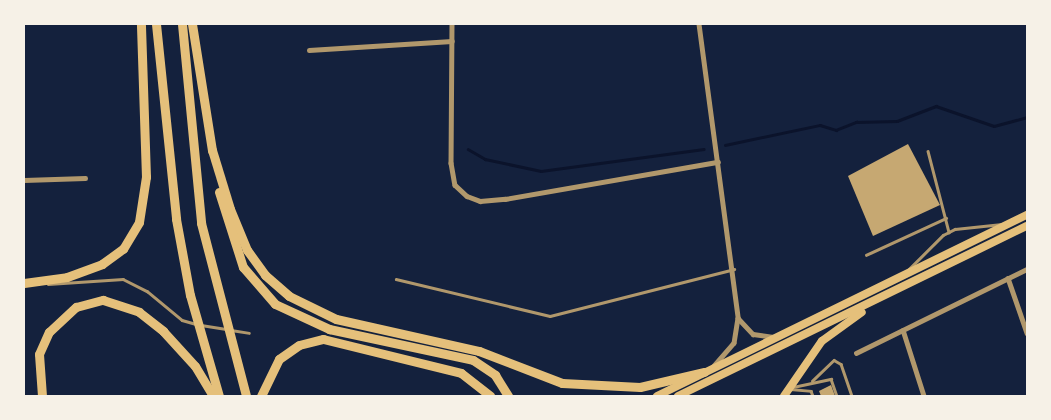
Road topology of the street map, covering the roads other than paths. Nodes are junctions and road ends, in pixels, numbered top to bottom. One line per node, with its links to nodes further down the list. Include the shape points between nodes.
1 (141, 24): 25 (highway, via 146,177 139,222 123,249 102,264 66,277)
2 (156, 24): 38 (highway, via 176,219 190,294)
3 (182, 24): 39 (highway, via 198,201 220,304)
4 (192, 24): 9 (highway)
5 (452, 24): 7 (street)
6 (699, 24): 11 (street)
7 (452, 41): 8 (street); 11 (street, via 451,163 455,185 467,196 480,201 505,199)
8 (309, 50)
9 (212, 150): 33 (highway, via 247,250 277,286 320,313 396,336 479,350 578,386 640,386); 42 (highway, via 235,250 252,282 275,304 329,329 473,360 495,375)
10 (928, 151): 15 (lane)
11 (718, 162): 20 (street)
12 (85, 178): 13 (street)
13 (24, 180)
14 (1027, 215): 16 (main road)
15 (946, 218): 18 (lane); 19 (lane)
16 (1013, 222): 18 (lane); 22 (main road)
17 (1026, 228): 26 (main road)
18 (949, 232): 22 (lane)
19 (866, 255)
20 (734, 269): 24 (lane, via 550,316); 27 (street)
21 (1027, 269): 23 (street)
22 (899, 278): 31 (main road)
23 (1008, 278): 28 (street); 30 (street)
24 (396, 279)
25 (24, 284): 29 (lane, via 123,279 148,291 188,322)
26 (898, 290): 35 (main road, via 822,341); 44 (main road)
27 (738, 318): 31 (street, via 753,334); 33 (street, via 734,343)
28 (903, 330): 32 (street); 49 (street)
29 (249, 333)
30 (1027, 333)
31 (779, 337): 33 (main road)
32 (856, 353)
33 (708, 370): 43 (main road)
34 (812, 381): 35 (lane, via 795,388); 47 (lane, via 831,379); 48 (lane, via 834,360 841,364)
35 (789, 384): 45 (main road); 46 (lane, via 792,391 811,391)
36 (42, 396): 37 (highway, via 38,367 46,337 76,307 103,300 139,312 162,330 195,366)
37 (213, 396)
38 (219, 396)
39 (246, 396)
40 (262, 396): 41 (highway, via 279,360 299,345 322,339 461,372)
41 (490, 396)
42 (508, 396)
43 (657, 396)
44 (678, 396)
45 (784, 396)
46 (813, 396)
47 (838, 396)
48 (852, 396)
49 (924, 396)

